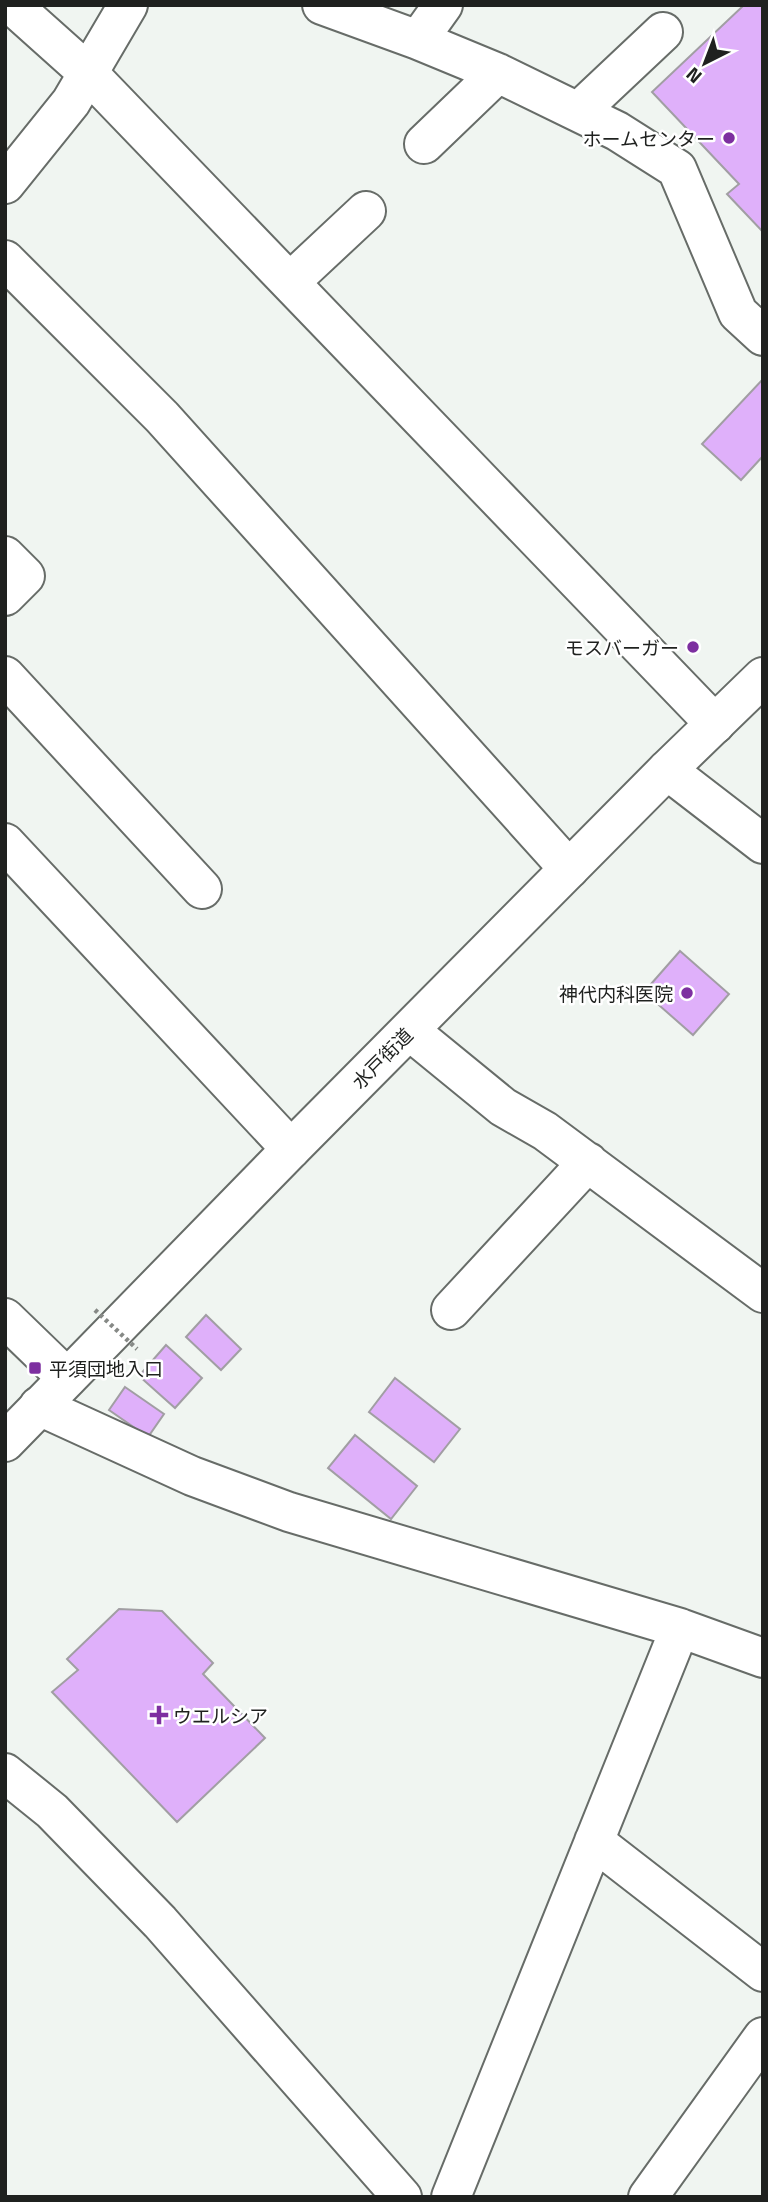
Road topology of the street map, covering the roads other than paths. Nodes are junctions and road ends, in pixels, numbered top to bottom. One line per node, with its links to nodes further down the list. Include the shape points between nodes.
1 (12, 5): 7 (street)
2 (128, 5): 7 (street)
3 (322, 5): 6 (street)
4 (443, 5): 6 (street)
5 (663, 32): 9 (street)
6 (418, 40): 8 (street)
7 (88, 73): 11 (street, via 71,102); 14 (street)
8 (498, 74): 9 (street); 10 (street)
9 (578, 112): 15 (street, via 677,169 738,313)
10 (424, 144)
11 (5, 184)
12 (366, 211): 14 (street)
13 (5, 260): 24 (street, via 162,417)
14 (290, 282): 20 (street)
15 (763, 336)
16 (5, 556): 17 (street, via 24,576)
17 (5, 596)
18 (5, 676): 25 (street)
19 (763, 677): 20 (street, 水戸街道)
20 (715, 724): 21 (street, 水戸街道)
21 (667, 770): 23 (street); 24 (street, 水戸街道)
22 (5, 844): 27 (street)
23 (763, 844)
24 (569, 869): 26 (street, 水戸街道)
25 (202, 889)
26 (410, 1031): 27 (street, 水戸街道); 28 (street, via 503,1107)
27 (291, 1149): 32 (street, 水戸街道)
28 (588, 1162): 29 (street); 30 (street)
29 (763, 1293)
30 (451, 1310)
31 (5, 1318): 32 (street)
32 (67, 1378): 33 (street, 水戸街道)
33 (39, 1406): 34 (street, 水戸街道); 35 (street, via 192,1476 289,1512)
34 (8, 1434)
35 (680, 1628): 36 (street); 38 (street)
36 (763, 1658)
37 (5, 1773): 41 (street, via 52,1811 160,1922)
38 (594, 1841): 39 (street); 42 (street)
39 (763, 1972)
40 (763, 2037): 43 (street)
41 (402, 2197)
42 (451, 2197)
43 (648, 2197)

